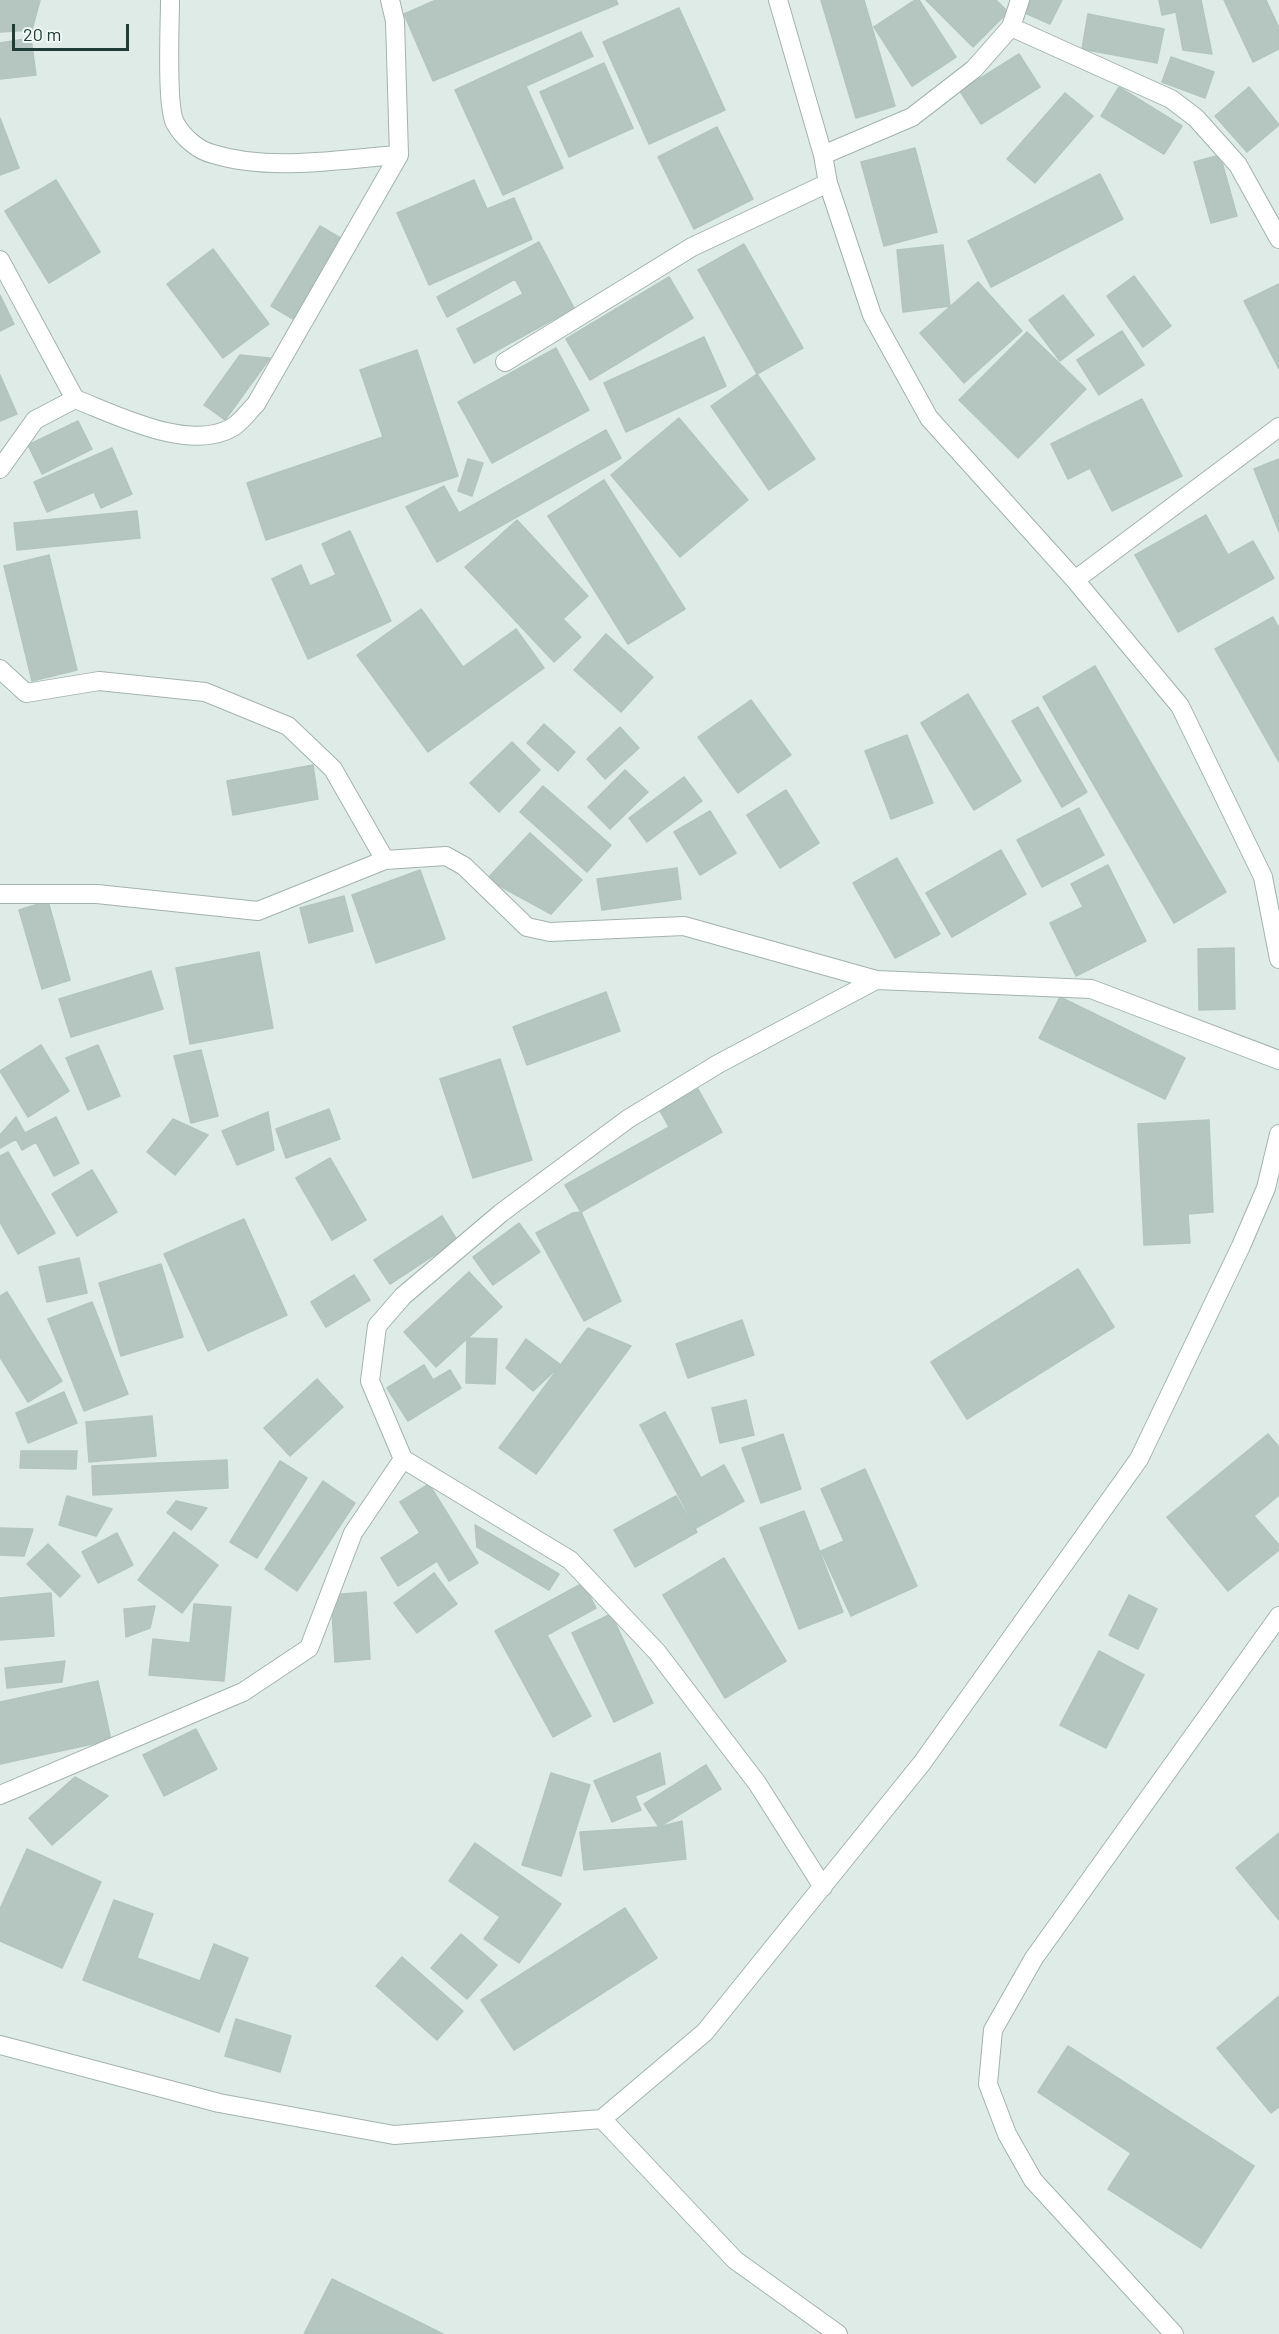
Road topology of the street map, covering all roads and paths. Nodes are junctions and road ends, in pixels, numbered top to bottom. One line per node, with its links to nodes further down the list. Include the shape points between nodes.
1 (170, 0): 6 (street, via 169,75 174,122 193,145 212,154 268,163)
2 (390, 0): 6 (street, via 395,21)
3 (778, 0): 7 (street)
4 (1020, 0): 5 (street)
5 (1011, 27): 7 (street, via 974,69 912,117); 9 (street, via 1171,99 1196,118 1238,165)
6 (399, 155): 12 (street, via 256,404 233,427 198,437 148,427)
7 (823, 155): 8 (street)
8 (828, 183): 11 (street, via 692,247); 15 (street, via 872,315 929,418)
9 (1279, 239)
10 (0, 260): 12 (street)
11 (505, 362)
12 (75, 399): 14 (street, via 35,420)
13 (1279, 428): 15 (street)
14 (0, 469)
15 (1075, 580): 19 (street, via 1180,706 1263,877)
16 (0, 669): 17 (street, via 26,693 99,681 205,692 288,726 333,769)
17 (385, 860): 18 (street, via 258,910 96,894); 20 (street, via 446,856 464,866 527,927 550,932 684,926)
18 (0, 894)
19 (1279, 959)
20 (876, 980): 21 (street, via 1092,989); 24 (street, via 718,1064 628,1119 501,1213 403,1296 377,1326 370,1382)
21 (1279, 1060)
22 (1279, 1141): 23 (street)
23 (1272, 1191): 27 (street, via 1139,1459 922,1763)
24 (403, 1459): 26 (street, via 353,1533 309,1648 243,1692); 27 (street, via 570,1560 665,1661 757,1783)
25 (1279, 1616): 31 (street, via 1034,1958 993,2030 988,2084 1007,2134 1033,2180)
26 (0, 1795)
27 (823, 1887): 29 (street, via 705,2032)
28 (0, 2044): 29 (street, via 219,2103 394,2135)
29 (602, 2119): 30 (street, via 735,2260)
30 (838, 2334)
31 (1174, 2334)

